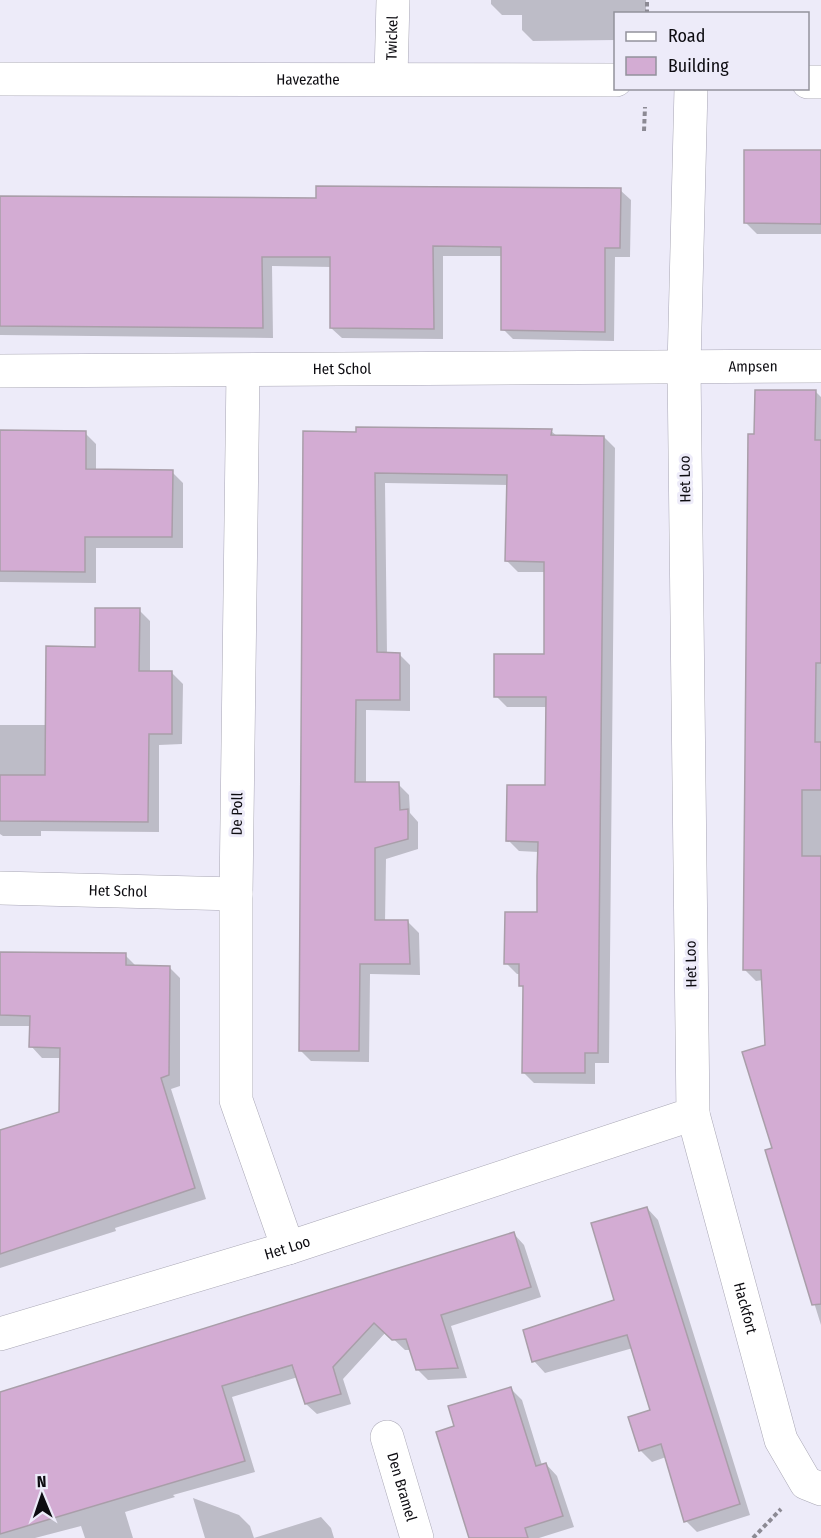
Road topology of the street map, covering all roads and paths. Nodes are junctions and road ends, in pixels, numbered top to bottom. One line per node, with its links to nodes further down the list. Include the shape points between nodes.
1 (393, 0): 2 (street, Twickel)
2 (392, 77): 3 (street, Havezathe); 4 (street, Havezathe)
3 (0, 79)
4 (614, 80)
5 (691, 90): 9 (street, Het Loo)
6 (646, 99): 7 (path)
7 (644, 131)
8 (821, 366): 9 (street, Ampsen)
9 (684, 367): 11 (street, Het Schol); 14 (street, Het Loo)
10 (0, 371): 11 (street, Het Schol)
11 (243, 371): 13 (street, De Poll)
12 (0, 888): 13 (street, Het Schol)
13 (236, 894): 15 (street, De Poll, via 236,1100)
14 (693, 1114): 15 (street, Het Loo); 18 (street, Hackfort, via 781,1440 806,1483)
15 (288, 1248): 16 (street, Het Loo)
16 (0, 1334)
17 (387, 1437): 19 (street, Den Bramel)
18 (821, 1489)
19 (417, 1538)

